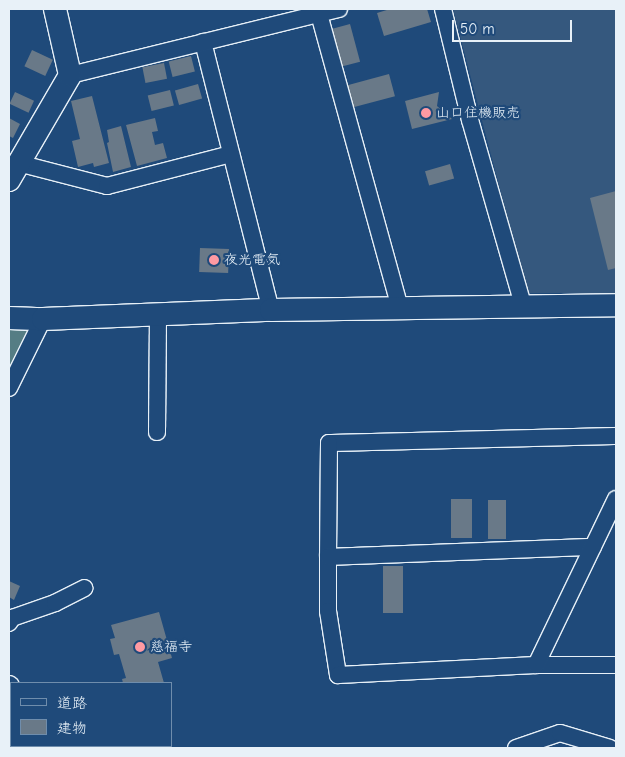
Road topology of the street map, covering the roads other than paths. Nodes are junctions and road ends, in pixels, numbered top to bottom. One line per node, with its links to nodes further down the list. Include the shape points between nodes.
1 (55, 9): 6 (street)
2 (340, 9): 4 (street)
3 (443, 9): 9 (street, via 470,120)
4 (319, 14): 5 (street); 11 (street)
5 (203, 42): 6 (street); 7 (street)
6 (70, 75): 8 (street)
7 (231, 154): 8 (street, via 107,186); 12 (street)
8 (13, 172)
9 (523, 305): 10 (street); 11 (street)
10 (616, 305)
11 (400, 309): 12 (street)
12 (271, 310): 13 (street)
13 (158, 315): 15 (street); 17 (street)
14 (9, 318): 15 (street)
15 (43, 319): 16 (street)
16 (9, 388)
17 (157, 432)
18 (616, 436): 21 (street, via 329,442)
19 (616, 500): 20 (street)
20 (593, 548): 21 (street); 24 (street)
21 (328, 557): 24 (street, via 328,611 338,675)
22 (84, 588): 23 (street, via 55,603 12,618)
23 (9, 623)
24 (536, 665): 25 (street)
25 (616, 665)
26 (516, 748): 27 (street, via 560,733)
27 (610, 748)

